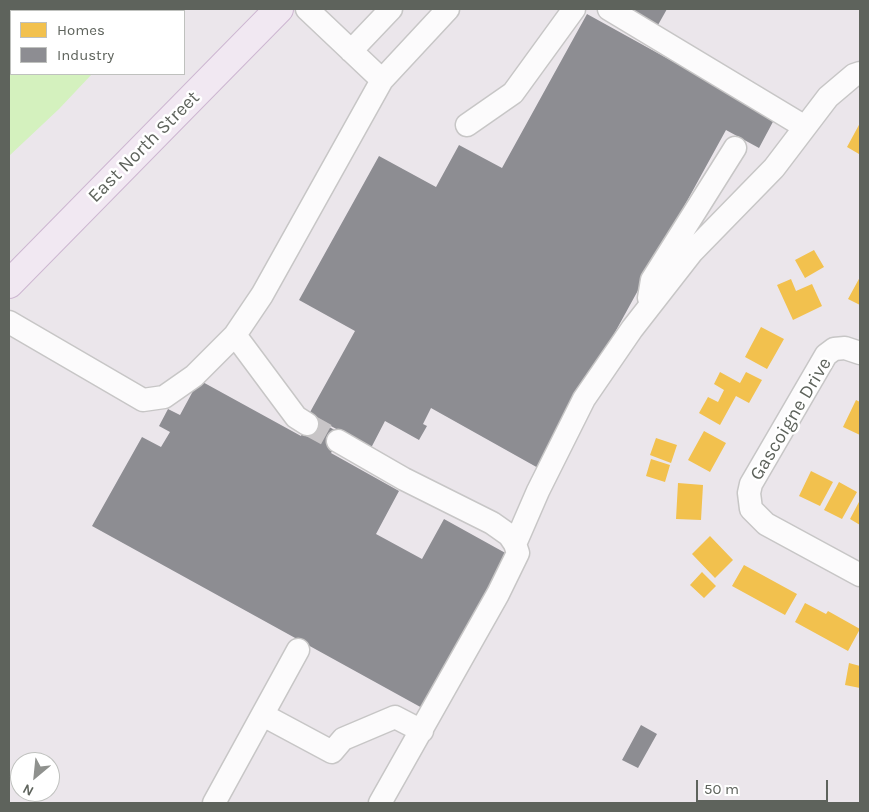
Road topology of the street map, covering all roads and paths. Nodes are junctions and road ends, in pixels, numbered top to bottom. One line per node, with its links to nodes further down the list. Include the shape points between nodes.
1 (279, 9): 13 (main road, East North Street)
2 (307, 9): 7 (street)
3 (391, 9): 7 (street)
4 (448, 9): 9 (street)
5 (574, 9): 10 (street, via 513,93)
6 (609, 9): 11 (street)
7 (351, 51): 9 (street)
8 (860, 73): 11 (street, via 854,74 828,97)
9 (382, 80): 16 (street, via 262,295)
10 (467, 125)
11 (805, 128): 14 (street, via 774,168 692,252)
12 (735, 148): 14 (street, via 652,280)
13 (9, 284)
14 (648, 309): 20 (street, via 584,399)
15 (9, 322): 16 (street, via 143,400 164,397 194,376)
16 (235, 335): 18 (street, via 296,416)
17 (860, 353): 21 (street, Gascoigne Drive, via 844,348 834,349 820,362 751,484 749,502 766,524)
18 (307, 424)
19 (338, 441): 20 (street, via 404,479 492,522)
20 (515, 544): 24 (street, via 518,553 498,594)
21 (860, 575)
22 (298, 650): 23 (street)
23 (263, 715): 24 (street, via 332,752 344,739 395,717); 25 (street)
24 (422, 730): 26 (street)
25 (214, 803)
26 (380, 803)

